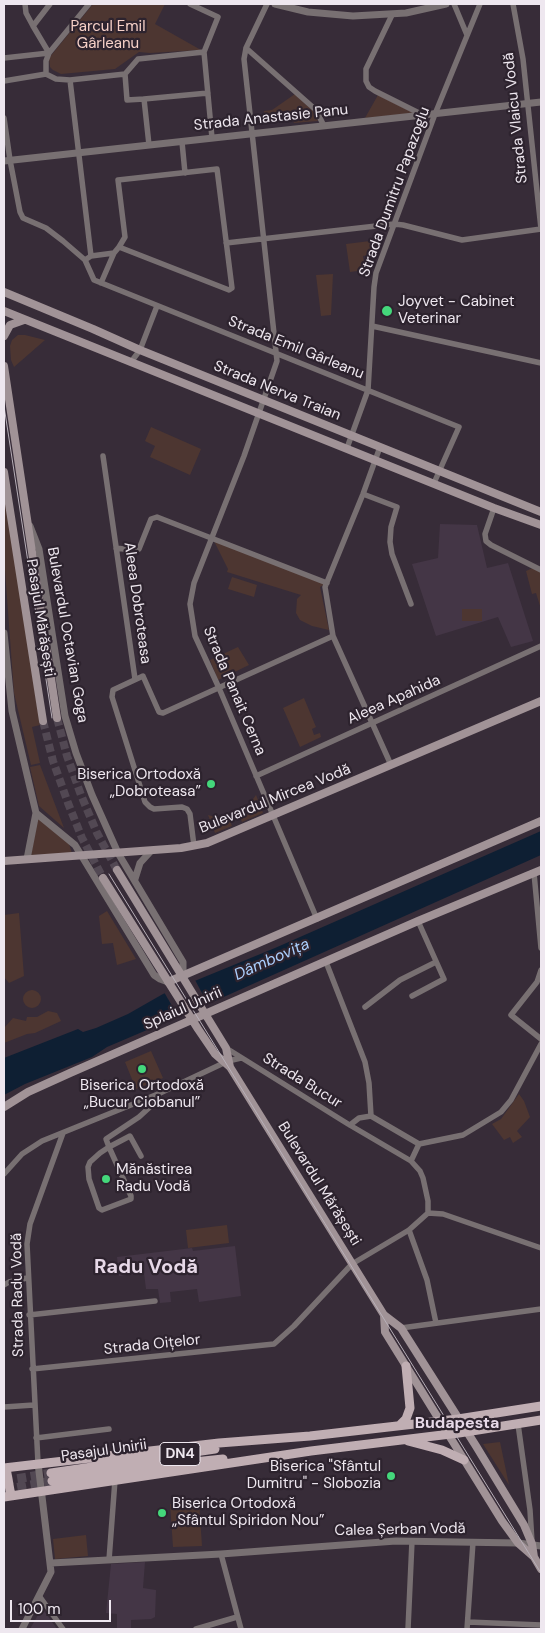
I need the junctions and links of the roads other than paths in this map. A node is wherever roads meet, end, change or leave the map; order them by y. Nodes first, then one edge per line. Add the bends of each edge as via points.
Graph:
1 (25, 4) edge
2 (50, 4) edge
3 (88, 4) edge
4 (190, 4) edge
5 (267, 4) edge
6 (275, 4) edge
7 (446, 4) edge
8 (454, 4) edge
9 (480, 4) edge
10 (512, 4) edge
11 (435, 5) edge
12 (392, 15) junction
13 (33, 26) junction
14 (467, 35) junction
15 (246, 48) junction
16 (50, 52) junction
17 (204, 52) junction
18 (4, 58) edge
19 (46, 74) junction
20 (125, 74) junction
21 (4, 80) edge
22 (70, 80) junction
23 (208, 93) junction
24 (144, 99) junction
25 (541, 102) edge
26 (527, 104) junction
27 (435, 114) junction
28 (423, 115) junction
29 (4, 118) edge
30 (324, 126) junction
31 (252, 134) junction
32 (212, 138) junction
33 (182, 142) junction
34 (149, 145) junction
35 (78, 153) junction
36 (7, 161) edge
37 (186, 173) junction
38 (394, 224) junction
39 (541, 229) edge
40 (264, 239) junction
41 (226, 243) junction
42 (118, 247) junction
43 (114, 253) junction
44 (92, 256) junction
45 (85, 260) junction
46 (101, 283) junction
47 (4, 292) edge
48 (158, 306) junction
49 (4, 311) edge
50 (24, 320) junction
51 (372, 326) junction
52 (4, 336) edge
53 (140, 350) junction
54 (278, 354) junction
55 (131, 362) junction
56 (541, 363) edge
57 (4, 366) edge
58 (368, 390) junction
59 (264, 400) junction
60 (260, 413) junction
61 (351, 435) junction
62 (380, 447) junction
63 (346, 448) junction
64 (103, 456) dead end
65 (376, 460) junction
66 (4, 472) edge
67 (440, 472) junction
68 (434, 483) junction
69 (363, 494) junction
70 (494, 508) junction
71 (541, 512) edge
72 (26, 516) junction
73 (541, 525) edge
74 (212, 537) junction
75 (116, 548) junction
76 (541, 570) edge
77 (327, 584) junction
78 (411, 604) dead end
79 (4, 633) edge
80 (333, 636) junction
81 (541, 646) edge
82 (135, 679) junction
83 (219, 688) junction
84 (541, 701) edge
85 (57, 718) tunnel mouth
86 (43, 721) tunnel mouth
87 (373, 723) junction
88 (391, 766) junction
89 (256, 776) junction
90 (36, 812) junction
91 (274, 816) junction
92 (541, 821) edge
93 (194, 846) junction
94 (151, 850) junction
95 (118, 853) junction
96 (81, 855) junction
97 (27, 859) junction
98 (4, 860) edge
99 (117, 870) tunnel mouth
100 (537, 872) edge
101 (103, 878) tunnel mouth
102 (135, 879) junction
103 (317, 919) junction
104 (418, 921) junction
105 (541, 948) edge
106 (183, 962) junction
107 (326, 962) junction
108 (436, 962) junction
109 (201, 968) junction
110 (541, 970) edge
111 (185, 979) junction
112 (170, 985) junction
113 (412, 996) dead end
114 (365, 1007) dead end
115 (204, 1011) junction
116 (191, 1017) junction
117 (541, 1039) edge
118 (541, 1044) edge
119 (226, 1048) junction
120 (241, 1058) junction
121 (228, 1063) junction
122 (158, 1094) junction
123 (4, 1107) edge
124 (372, 1116) junction
125 (350, 1125) junction
126 (63, 1133) junction
127 (419, 1144) junction
128 (109, 1147) junction
129 (141, 1156) dead end
130 (411, 1161) junction
131 (4, 1174) edge
132 (428, 1213) junction
133 (409, 1230) junction
134 (541, 1248) edge
135 (352, 1264) junction
136 (27, 1278) junction
137 (4, 1285) edge
138 (156, 1301) dead end
139 (541, 1309) edge
140 (29, 1315) junction
141 (384, 1316) junction
142 (436, 1323) junction
143 (400, 1328) junction
144 (406, 1366) junction
145 (32, 1369) junction
146 (34, 1405) junction
147 (541, 1406) edge
148 (4, 1407) edge
149 (458, 1418) junction
150 (541, 1420) edge
151 (440, 1421) junction
152 (518, 1424) junction
153 (400, 1426) junction
154 (109, 1429) dead end
155 (467, 1432) junction
156 (448, 1434) junction
157 (310, 1436) junction
158 (36, 1438) junction
159 (400, 1439) junction
160 (311, 1451) junction
161 (464, 1460) junction
162 (38, 1463) junction
163 (5, 1468) edge
164 (115, 1480) junction
165 (42, 1491) junction
166 (7, 1496) edge
167 (412, 1541) junction
168 (473, 1542) junction
169 (518, 1543) junction
170 (532, 1544) junction
171 (541, 1546) edge
172 (221, 1554) junction
173 (534, 1557) junction
174 (109, 1560) junction
175 (51, 1563) junction
176 (541, 1569) edge
177 (40, 1597) junction
178 (237, 1616) junction
179 (468, 1622) junction
180 (541, 1625) edge
181 (22, 1629) edge
182 (63, 1629) edge
183 (196, 1629) edge
184 (241, 1629) edge
185 (408, 1629) edge
186 (467, 1629) edge

1 - 13 street
2 - 13 street
3 - 16 street
4 - 17 street via 218,17
5 - 15 street
6 - 12 street via 325,14
7 - 11 street
8 - 14 street
9 - 14 street, Strada Dumitru Papazoglu
10 - 26 street, Strada Vlaicu Vodă via 520,37
11 - 12 street
12 - 28 street via 366,69 366,81 375,91
13 - 16 street
14 - 27 street, Strada Dumitru Papazoglu
15 - 30 street via 316,110
15 - 31 street, Strada Panait Cerna via 244,59
16 - 18 street
16 - 19 street
17 - 20 street via 138,59
17 - 23 street
19 - 21 street
19 - 22 street
20 - 22 street
20 - 24 street via 127,100
22 - 35 street
23 - 24 street
23 - 32 street
24 - 34 street
25 - 26 street, Strada Anastasie Panu
26 - 27 street, Strada Anastasie Panu
26 - 39 street, Strada Vlaicu Vodă
27 - 28 street, Strada Anastasie Panu
27 - 38 street, Strada Dumitru Papazoglu
28 - 30 street, Strada Anastasie Panu
29 - 36 street
30 - 31 street, Strada Anastasie Panu
31 - 32 street, Strada Anastasie Panu
31 - 40 street, Strada Panait Cerna
32 - 33 street, Strada Anastasie Panu
33 - 34 street, Strada Anastasie Panu
33 - 37 street
34 - 35 street, Strada Anastasie Panu
35 - 36 street, Strada Anastasie Panu
35 - 44 street
36 - 45 street via 23,218 53,233
37 - 41 street via 217,169
37 - 42 street via 118,180 125,237
38 - 39 street via 462,240
38 - 40 street
38 - 51 street, Strada Dumitru Papazoglu via 376,273
40 - 41 street
40 - 54 street, Strada Panait Cerna
41 - 42 street, Strada Emil Gârleanu via 230,290
42 - 43 street
43 - 44 street
43 - 46 street
44 - 45 street
45 - 46 street via 94,280
46 - 48 street, Strada Emil Gârleanu
47 - 53 main road, Strada Nerva Traian
48 - 53 street
48 - 54 street, Strada Emil Gârleanu
49 - 50 main road, Strada Nerva Traian
50 - 52 main road via 10,325
50 - 55 main road, Strada Nerva Traian
51 - 56 street
51 - 58 street, Strada Dumitru Papazoglu
53 - 55 street
53 - 59 main road, Strada Nerva Traian
54 - 58 street, Strada Emil Gârleanu
54 - 59 street, Strada Panait Cerna
55 - 60 main road, Strada Nerva Traian
57 - 72 main road, Bulevardul Octavian Goga
58 - 61 street, Strada Dumitru Papazoglu
58 - 67 street, Strada Emil Gârleanu via 459,427
59 - 60 street, Strada Panait Cerna
59 - 61 main road, Strada Nerva Traian
60 - 63 main road, Strada Nerva Traian
60 - 74 street, Strada Panait Cerna
61 - 62 main road, Strada Nerva Traian
61 - 63 street, Strada Dumitru Papazoglu
62 - 65 street
62 - 67 main road, Strada Nerva Traian
63 - 65 main road, Strada Nerva Traian
64 - 75 street, Aleea Dobroteasa
65 - 68 main road, Strada Nerva Traian
65 - 69 street
66 - 86 main road, Pasajul Mărășești
67 - 68 street, Strada Emil Gârleanu
67 - 71 main road, Strada Nerva Traian
68 - 70 main road, Strada Nerva Traian
69 - 77 street
69 - 78 street via 396,506 390,542
70 - 73 main road, Strada Nerva Traian
70 - 76 street via 485,534 488,543
72 - 85 main road, Pasajul Mărășești
72 - 95 street, Bulevardul Octavian Goga via 39,549 65,716 92,794
74 - 75 street via 155,517 151,519 139,549
74 - 77 street
74 - 83 street, Strada Panait Cerna via 194,583 190,604 195,636
75 - 82 street, Aleea Dobroteasa
77 - 80 street
79 - 90 street via 12,711
80 - 83 street
80 - 87 street
81 - 87 street, Aleea Apahida
82 - 83 street via 143,676 160,713
82 - 93 street, Aleea Dobroteasa via 114,690 112,697 145,802 154,809 186,808 190,814
83 - 89 street, Strada Panait Cerna
84 - 88 main road, Bulevardul Mircea Vodă
87 - 88 street
87 - 89 street, Aleea Apahida
88 - 91 main road, Bulevardul Mircea Vodă
89 - 91 street, Strada Panait Cerna
90 - 96 street via 75,845
90 - 97 street
91 - 93 main road, Bulevardul Mircea Vodă
91 - 103 street, Strada Panait Cerna
92 - 103 main road, Splaiul Unirii
93 - 94 main road, Bulevardul Mircea Vodă
94 - 95 main road, Bulevardul Mircea Vodă
94 - 102 street via 140,863
95 - 96 main road, Bulevardul Mircea Vodă
95 - 102 street, Bulevardul Octavian Goga
96 - 97 main road, Bulevardul Mircea Vodă
96 - 112 street via 154,975
97 - 98 main road, Bulevardul Mircea Vodă
99 - 111 main road
100 - 104 main road, Splaiul Unirii
100 - 105 street
101 - 112 main road
102 - 106 street, Bulevardul Octavian Goga
103 - 109 main road, Splaiul Unirii
104 - 107 main road, Splaiul Unirii
104 - 108 street
106 - 109 street via 190,967
106 - 111 street
107 - 115 main road, Splaiul Unirii
107 - 124 street via 365,1062
108 - 113 street via 444,979
108 - 114 street via 400,980
109 - 111 main road, Splaiul Unirii
110 - 117 street via 537,982 511,1015
111 - 112 main road, Splaiul Unirii
111 - 115 main road, Bulevardul Mărășești
112 - 116 main road, Bulevardul Mărășești
115 - 116 main road, Splaiul Unirii
115 - 119 main road, Bulevardul Mărășești
116 - 121 main road, Bulevardul Mărășești via 215,1054
116 - 123 main road, Splaiul Unirii via 37,1088
118 - 127 street via 511,1100 501,1112 467,1133
119 - 120 street, Strada Bucur
119 - 121 main road, Bulevardul Mărășești
120 - 121 street, Strada Bucur
120 - 125 street, Strada Bucur
121 - 122 street
121 - 135 main road, Bulevardul Mărășești
122 - 126 street
122 - 128 street via 139,1117 106,1139
124 - 125 street via 359,1118
124 - 127 street
125 - 130 street, Strada Bucur
126 - 131 street via 27,1150
126 - 136 street, Strada Radu Vodă via 28,1231
127 - 130 street
128 - 128 street via 92,1158 88,1167 89,1179 102,1210 131,1199
128 - 129 street via 130,1136
130 - 132 street via 423,1178
132 - 133 street
132 - 134 street via 443,1214
133 - 135 street
133 - 142 street via 428,1280
135 - 141 main road, Bulevardul Mărășești
135 - 145 street, Strada Oițelor via 274,1344
136 - 137 street
136 - 140 street, Strada Radu Vodă
138 - 140 street
139 - 142 street
140 - 145 street, Strada Radu Vodă
141 - 143 main road, Bulevardul Mărășești
141 - 144 main road, Bulevardul Mărășești via 386,1332
142 - 143 street
143 - 149 main road, Bulevardul Mărășești
144 - 151 main road, Bulevardul Mărășești
144 - 153 main road via 410,1408
145 - 146 street, Strada Radu Vodă
146 - 148 street
146 - 158 street, Strada Radu Vodă
147 - 149 main road, DN4
149 - 151 main road, DN4
149 - 155 main road, Bulevardul Mărășești
150 - 152 main road, DN4
151 - 153 main road, DN4
151 - 156 main road, Bulevardul Mărășești
152 - 155 main road, DN4
152 - 170 street
153 - 157 main road, DN4
154 - 158 street
155 - 156 main road, DN4
155 - 170 main road, Bulevardul Mărășești
156 - 159 main road, DN4
156 - 161 main road, Bulevardul Mărășești
157 - 160 main road, Pasajul Unirii / DN4 via 51,1477
157 - 162 main road
158 - 162 street, Strada Radu Vodă
159 - 160 main road, DN4
159 - 161 main road via 442,1450
160 - 164 main road
161 - 169 main road, Bulevardul Mărășești
162 - 163 main road
162 - 165 street
163 - 166 main road
164 - 165 main road
164 - 174 street
165 - 166 main road
165 - 175 street
167 - 168 street, Calea Șerban Vodă
167 - 172 street, Calea Șerban Vodă
167 - 185 street
168 - 169 street, Calea Șerban Vodă
168 - 179 street
169 - 170 street, Calea Șerban Vodă
169 - 173 main road, Bulevardul Mărășești
170 - 171 street, Calea Șerban Vodă
170 - 173 main road, Bulevardul Mărășești
172 - 174 street, Calea Șerban Vodă
172 - 178 street
173 - 176 main road, Bulevardul Mărășești
174 - 175 street, Calea Șerban Vodă
175 - 177 street via 51,1574
177 - 181 street
177 - 182 street
178 - 183 street
178 - 184 street
179 - 180 street
179 - 186 street

